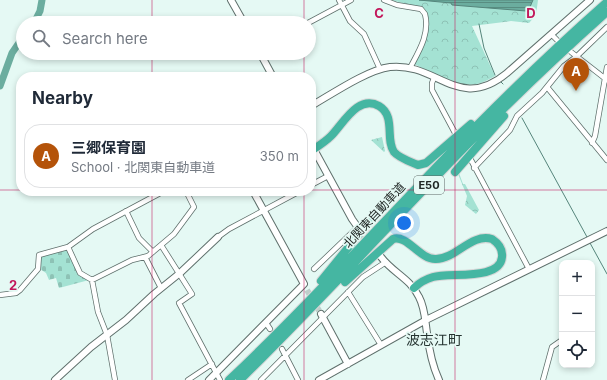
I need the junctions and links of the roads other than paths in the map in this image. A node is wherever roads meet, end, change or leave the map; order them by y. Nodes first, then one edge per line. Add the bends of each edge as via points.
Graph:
1 (231, 0) edge
2 (351, 0) edge
3 (384, 0) edge
4 (590, 0) edge
5 (340, 2) edge
6 (607, 2) edge
7 (607, 12) edge
8 (240, 16) edge
9 (316, 18) edge
10 (607, 27) edge
11 (551, 34) junction
12 (557, 40) dead end
13 (571, 52) dead end
14 (561, 54) junction
15 (576, 57) junction
16 (264, 60) edge
17 (607, 67) edge
18 (410, 68) junction
19 (380, 69) junction
20 (270, 72) edge
21 (434, 78) junction
22 (606, 80) edge
23 (522, 81) junction
24 (547, 87) junction
25 (316, 103) edge
26 (455, 133) dead end
27 (592, 143) junction
28 (316, 144) edge
29 (316, 145) edge
30 (390, 151) dead end
31 (316, 154) edge
32 (471, 160) dead end
33 (607, 160) edge
34 (474, 168) junction
35 (455, 172) dead end
36 (328, 176) junction
37 (316, 182) edge
38 (154, 196) edge
39 (188, 196) edge
40 (256, 196) edge
41 (291, 196) edge
42 (264, 210) junction
43 (126, 211) junction
44 (369, 222) dead end
45 (359, 228) joint
46 (607, 231) edge
47 (218, 237) joint
48 (161, 245) junction
49 (68, 247) junction
50 (420, 247) dead end
51 (153, 252) junction
52 (145, 257) junction
53 (384, 260) joint
54 (530, 268) junction
55 (314, 269) dead end
56 (180, 273) junction
57 (92, 280) junction
58 (304, 284) junction
59 (161, 288) junction
60 (414, 288) junction
61 (307, 290) tunnel mouth
62 (348, 292) junction
63 (0, 295) edge
64 (322, 316) junction
65 (300, 320) junction
66 (426, 320) junction
67 (266, 323) junction
68 (270, 329) dead end
69 (107, 335) junction
70 (559, 342) edge
71 (381, 345) junction
72 (263, 348) junction
73 (282, 349) dead end
74 (285, 356) junction
75 (212, 364) junction
76 (348, 364) junction
77 (216, 373) junction
78 (55, 380) edge
79 (115, 380) edge
80 (188, 380) edge
81 (209, 380) edge
82 (220, 380) edge
83 (229, 380) edge
84 (240, 380) edge
85 (261, 380) edge
86 (298, 380) edge
87 (319, 380) edge
88 (439, 380) edge
89 (543, 380) edge

1 - 8 street
2 - 5 street
3 - 18 street via 421,10 425,14 426,25 422,46
4 - 11 street
5 - 9 street
5 - 19 street via 350,21 364,34
6 - 23 highway, 北関東自動車道 / E50
7 - 14 highway, 北関東自動車道 / E50
10 - 15 street
11 - 12 street
11 - 21 street via 501,78 488,86 475,89 461,88
13 - 15 street
14 - 35 highway
14 - 65 highway, 北関東自動車道 / E50 via 475,137
15 - 22 street
15 - 24 street via 562,68
16 - 20 street
17 - 22 street
18 - 19 street
18 - 21 street
19 - 25 street
21 - 26 street via 432,90
22 - 27 street
23 - 28 highway via 421,166 395,152 386,114 379,106 372,104 356,108 330,137
23 - 72 highway, 北関東自動車道 / E50
24 - 27 street
24 - 34 street via 518,116 510,130
27 - 33 street
29 - 30 highway via 331,140 357,112 368,106 377,108 384,115
31 - 36 street
32 - 34 street
34 - 54 street
36 - 37 street
36 - 45 street
38 - 43 street
39 - 48 street via 194,207 174,234
40 - 42 street
41 - 42 street
42 - 47 street
42 - 58 street
43 - 49 street via 93,229
43 - 51 street via 139,238
44 - 72 highway via 341,259
45 - 55 street
46 - 54 street
47 - 56 street
48 - 51 street
48 - 56 street
49 - 57 street via 80,273
49 - 63 street via 39,255 38,269 20,290
50 - 60 highway via 429,255 439,256 476,237 488,235 501,242 505,258 500,269 490,274 436,279
51 - 52 street
52 - 57 street via 132,260
52 - 59 street
53 - 60 street
53 - 62 street
54 - 66 street
56 - 59 street
56 - 75 street via 192,294 179,303
57 - 69 street via 98,312
58 - 61 street
58 - 67 street
59 - 69 street
60 - 65 highway via 435,277 493,270 501,262 503,255 500,247 492,239 481,238 444,257 433,259 424,256 401,239 393,239
60 - 66 street via 422,303
62 - 64 street
62 - 71 street
64 - 74 street
64 - 76 street
65 - 84 highway, 北関東自動車道 / E50
66 - 71 street
66 - 88 street via 430,353
67 - 68 street
67 - 77 street
69 - 78 street
69 - 79 street
70 - 89 street via 552,347
71 - 76 street
72 - 83 highway, 北関東自動車道 / E50
73 - 74 street
74 - 85 street
74 - 86 street
75 - 77 street
75 - 80 street
76 - 87 street
77 - 81 street
77 - 82 street

